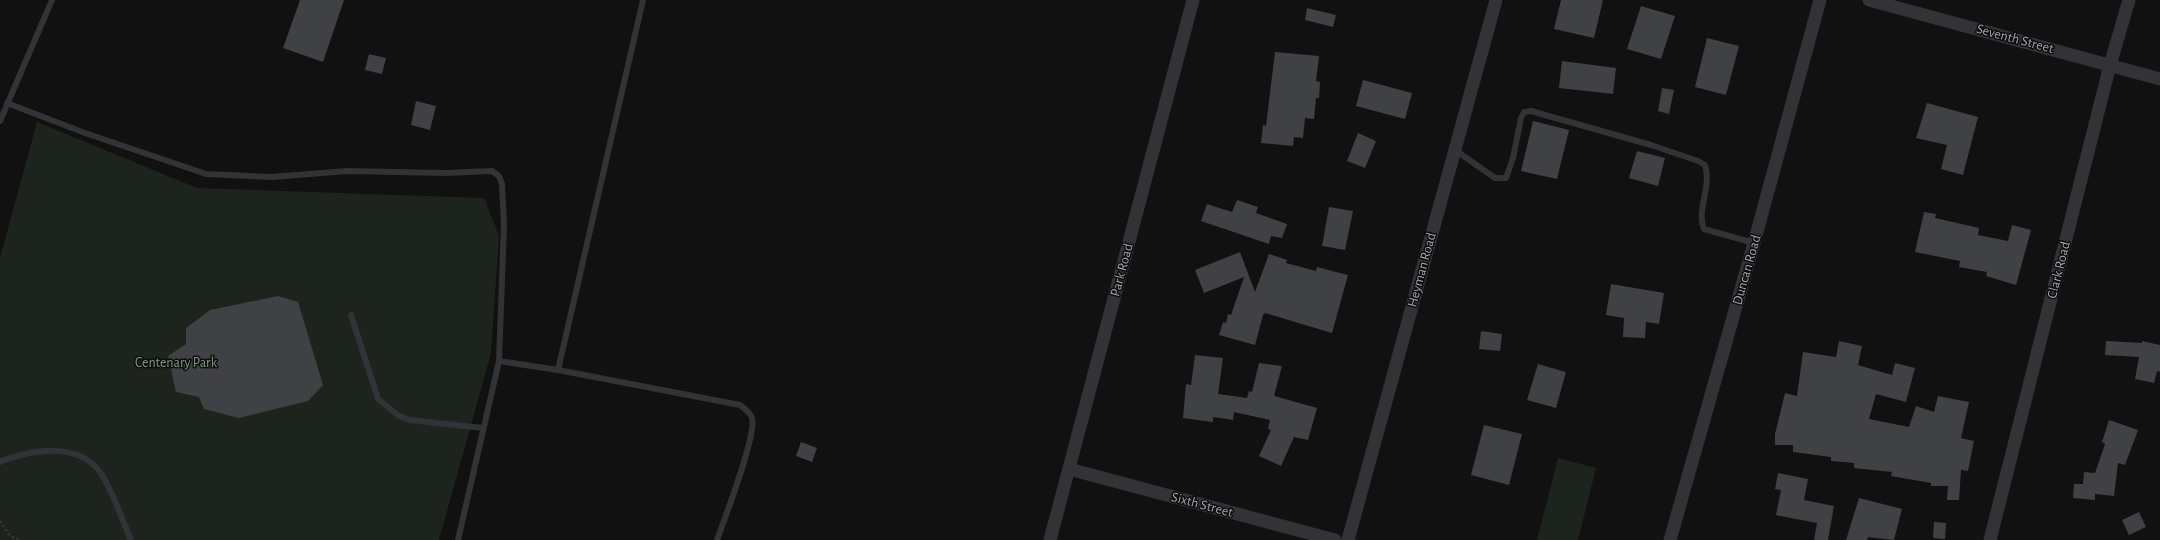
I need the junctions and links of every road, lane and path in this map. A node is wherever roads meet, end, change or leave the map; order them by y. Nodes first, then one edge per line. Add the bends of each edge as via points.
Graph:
1 (52, 0) edge
2 (644, 0) edge
3 (1193, 0) edge
4 (1496, 0) edge
5 (1820, 0) edge
6 (1869, 0) edge
7 (2128, 0) edge
8 (2110, 65) junction
9 (2160, 79) edge
10 (7, 103) junction
11 (0, 121) edge
12 (1455, 150) junction
13 (1754, 243) junction
14 (351, 315) dead end
15 (499, 362) junction
16 (558, 370) junction
17 (483, 428) junction
18 (0, 462) edge
19 (1069, 469) junction
20 (0, 521) edge
21 (20, 540) edge
22 (131, 540) edge
23 (458, 540) edge
24 (717, 540) edge
25 (1050, 540) edge
26 (1335, 540) edge
27 (1348, 540) edge
28 (1670, 540) edge
29 (1990, 540) edge

1 - 10 lane
2 - 16 lane
3 - 19 street, Park Road
4 - 12 street, Heyman Road
5 - 13 street, Duncan Road
6 - 8 street, Seventh Street
7 - 8 street, Clark Road
8 - 9 street, Seventh Street
8 - 29 street, Clark Road
10 - 11 lane
10 - 15 lane via 85,133 206,174 272,177 347,171 492,171 499,176 502,184 504,225
12 - 13 lane via 1495,178 1506,178 1521,118 1524,112 1531,111 1651,145 1705,165 1708,172 1701,223 1704,229
12 - 27 street, Heyman Road
13 - 28 street, Duncan Road
14 - 17 lane via 378,399 389,409 410,420
15 - 16 lane
15 - 17 lane
16 - 24 lane via 740,405 747,410 752,418 753,428
17 - 23 lane
18 - 22 lane via 17,455 49,451 81,456 101,474
19 - 25 street, Park Road
19 - 26 street, Sixth Street
20 - 21 path via 10,536

